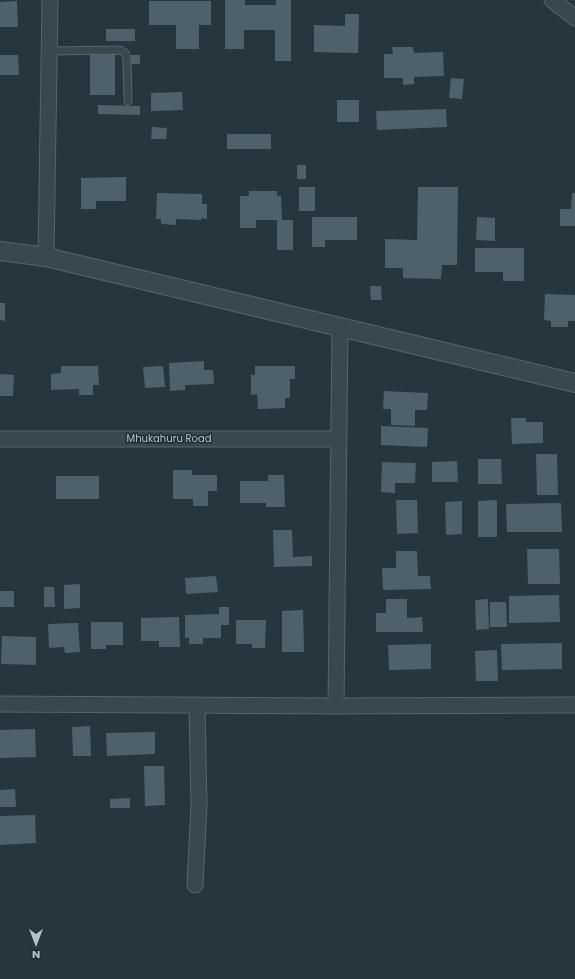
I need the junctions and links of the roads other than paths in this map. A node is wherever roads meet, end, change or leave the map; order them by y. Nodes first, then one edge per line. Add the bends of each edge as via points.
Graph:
1 (50, 0) edge
2 (552, 0) edge
3 (575, 18) edge
4 (49, 51) junction
5 (128, 101) dead end
6 (0, 251) edge
7 (46, 257) junction
8 (340, 327) junction
9 (575, 383) edge
10 (0, 439) edge
11 (338, 439) junction
12 (0, 704) edge
13 (197, 706) junction
14 (336, 706) junction
15 (575, 706) edge
16 (195, 885) dead end

1 - 4 street
2 - 3 street
4 - 5 lane via 120,50 125,53
4 - 7 street
6 - 7 street
7 - 8 street
8 - 9 street
8 - 11 street
10 - 11 street, Mhukahuru Road
11 - 14 street
12 - 13 street
13 - 14 street
13 - 16 street via 199,805
14 - 15 street

